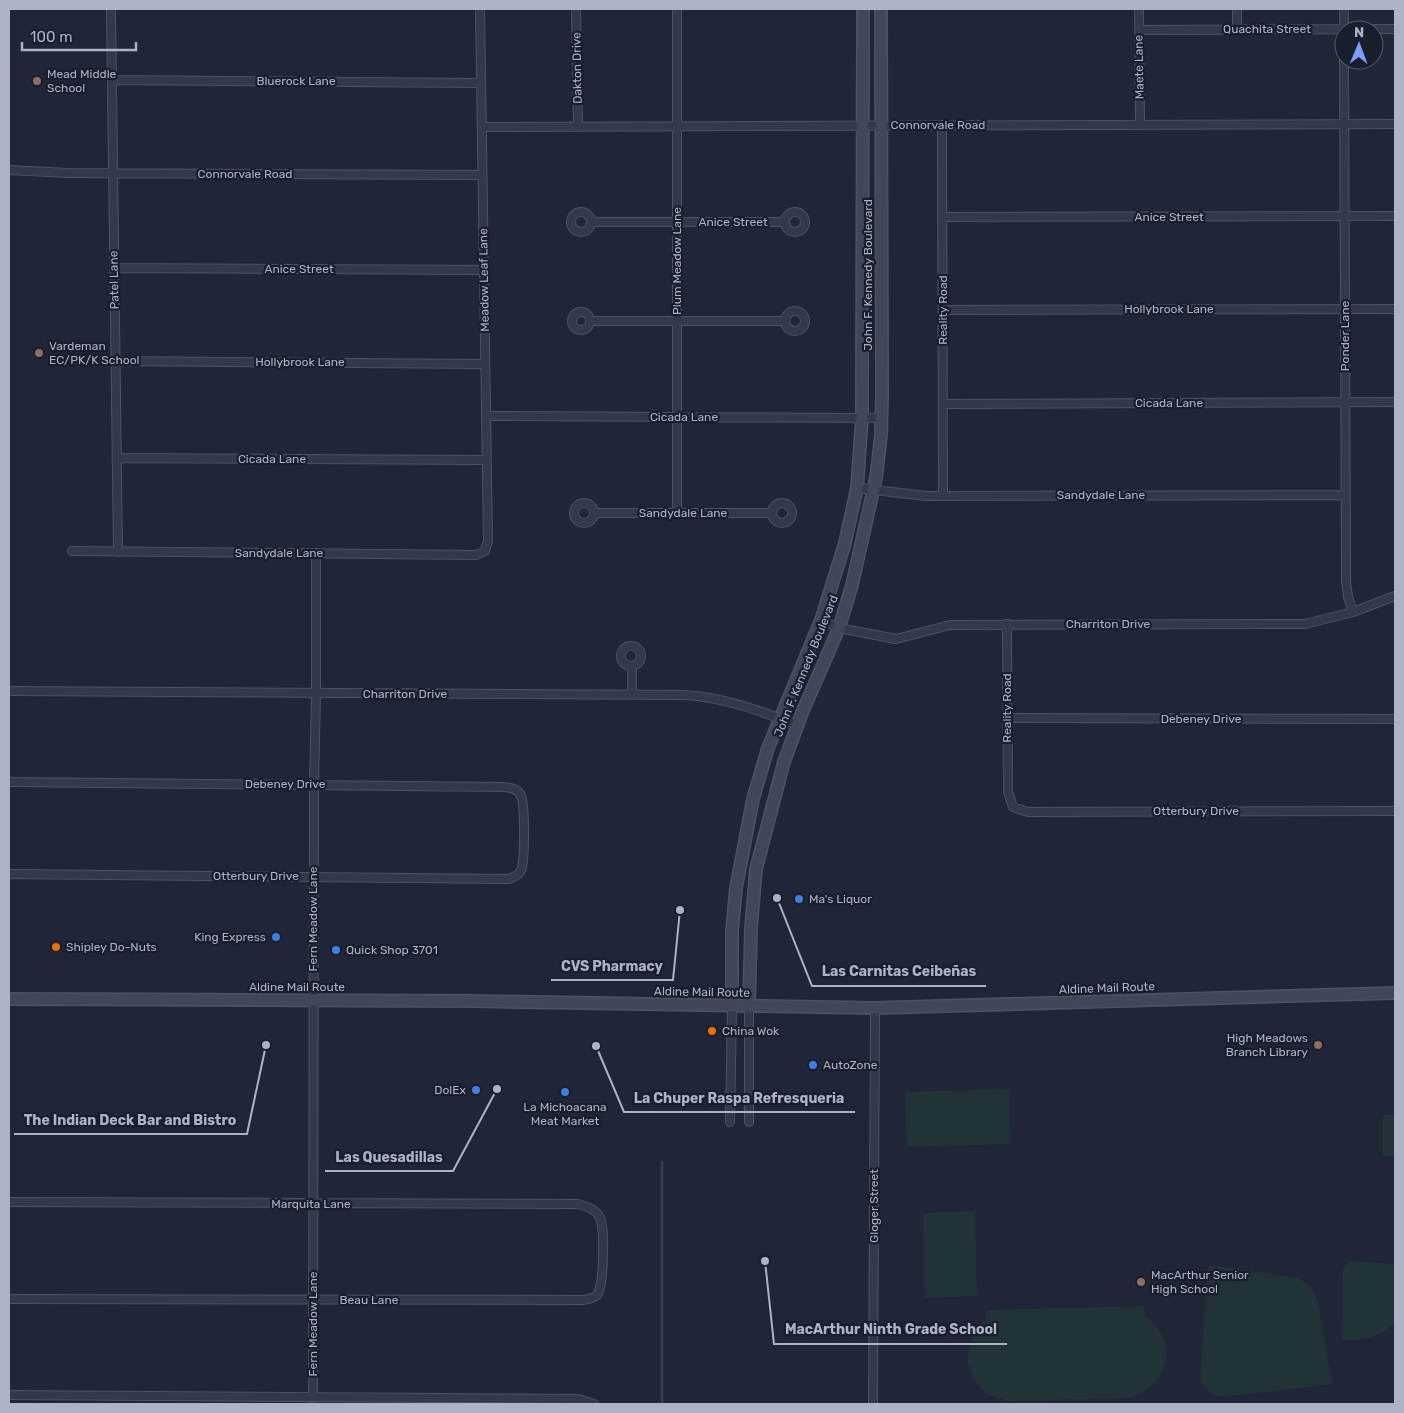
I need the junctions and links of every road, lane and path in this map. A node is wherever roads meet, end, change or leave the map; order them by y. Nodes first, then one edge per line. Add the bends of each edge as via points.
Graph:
1 (111, 9) edge
2 (480, 9) edge
3 (576, 9) edge
4 (677, 9) edge
5 (863, 9) edge
6 (881, 9) edge
7 (1139, 9) edge
8 (1237, 9) edge
9 (1237, 29) junction
10 (1334, 29) edge
11 (1139, 30) junction
12 (1344, 70) edge
13 (112, 80) junction
14 (481, 83) junction
15 (1344, 123) junction
16 (1140, 124) junction
17 (1395, 124) edge
18 (882, 125) junction
19 (942, 125) junction
20 (676, 126) junction
21 (863, 126) junction
22 (482, 127) junction
23 (578, 127) junction
24 (9, 170) edge
25 (113, 174) junction
26 (482, 175) junction
27 (1345, 216) junction
28 (1395, 216) edge
29 (942, 217) junction
30 (591, 222) dead end
31 (677, 222) junction
32 (785, 222) dead end
33 (114, 268) junction
34 (484, 270) junction
35 (1345, 309) junction
36 (1395, 309) edge
37 (943, 310) junction
38 (590, 321) dead end
39 (677, 321) junction
40 (784, 321) dead end
41 (115, 361) junction
42 (485, 364) junction
43 (1345, 402) junction
44 (1395, 402) edge
45 (943, 404) junction
46 (486, 416) junction
47 (677, 417) junction
48 (862, 418) junction
49 (881, 418) junction
50 (117, 458) junction
51 (486, 460) junction
52 (857, 488) junction
53 (874, 491) junction
54 (943, 495) junction
55 (1345, 495) junction
56 (594, 513) dead end
57 (677, 513) junction
58 (772, 513) dead end
59 (72, 551) dead end
60 (485, 551) joint
61 (118, 552) junction
62 (316, 553) junction
63 (1395, 596) edge
64 (1354, 612) junction
65 (821, 620) junction
66 (1007, 624) junction
67 (839, 628) junction
68 (632, 666) dead end
69 (9, 690) edge
70 (316, 693) junction
71 (632, 695) junction
72 (780, 718) junction
73 (1008, 718) junction
74 (1395, 719) edge
75 (798, 725) junction
76 (9, 782) edge
77 (314, 784) junction
78 (1008, 792) joint
79 (1395, 811) edge
80 (524, 833) joint
81 (740, 862) junction
82 (757, 866) junction
83 (9, 874) edge
84 (313, 876) junction
85 (1395, 993) edge
86 (9, 999) edge
87 (313, 1001) junction
88 (732, 1006) junction
89 (749, 1007) junction
90 (875, 1008) junction
91 (730, 1122) dead end
92 (749, 1122) dead end
93 (9, 1202) edge
94 (313, 1204) junction
95 (602, 1225) joint
96 (9, 1299) edge
97 (313, 1300) junction
98 (9, 1395) edge
99 (313, 1401) edge
100 (594, 1404) edge
101 (873, 1404) edge

1 - 13 street, Patel Lane
2 - 14 street, Meadow Leaf Lane
3 - 23 street, Dakton Drive
4 - 20 street, Plum Meadow Lane
5 - 21 main road, John F. Kennedy Boulevard
6 - 18 main road, John F. Kennedy Boulevard
7 - 11 street, Maete Lane
8 - 9 street
9 - 10 street, Quachita Street
9 - 11 street, Quachita Street
11 - 16 street, Maete Lane
12 - 15 street, Ponder Lane
13 - 14 street, Bluerock Lane
13 - 25 street, Patel Lane
14 - 22 street, Meadow Leaf Lane
15 - 16 street, Connorvale Road
15 - 17 street, Connorvale Road
15 - 27 street, Ponder Lane
16 - 19 street, Connorvale Road
18 - 19 street, Connorvale Road
18 - 21 street, Connorvale Road
18 - 49 main road, John F. Kennedy Boulevard
19 - 29 street, Reality Road
20 - 21 street, Connorvale Road
20 - 23 street, Connorvale Road
20 - 31 street, Plum Meadow Lane
21 - 48 main road, John F. Kennedy Boulevard
22 - 23 street, Connorvale Road
22 - 26 street, Meadow Leaf Lane
24 - 25 street, Connorvale Road
25 - 26 street, Connorvale Road
25 - 33 street, Patel Lane
26 - 34 street, Meadow Leaf Lane
27 - 28 street, Anice Street
27 - 29 street, Anice Street
27 - 35 street, Ponder Lane
29 - 37 street, Reality Road
30 - 31 street, Anice Street
31 - 32 street, Anice Street
31 - 39 street, Plum Meadow Lane
33 - 34 street, Anice Street
33 - 41 street, Patel Lane
34 - 42 street, Meadow Leaf Lane
35 - 36 street, Hollybrook Lane
35 - 37 street, Hollybrook Lane
35 - 43 street, Ponder Lane
37 - 45 street, Reality Road
38 - 39 street
39 - 40 street
39 - 47 street, Plum Meadow Lane
41 - 42 street, Hollybrook Lane
41 - 50 street, Patel Lane
42 - 46 street, Meadow Leaf Lane
43 - 44 street, Cicada Lane
43 - 45 street, Cicada Lane
43 - 55 street, Ponder Lane
45 - 54 street, Reality Road
46 - 47 street, Cicada Lane
46 - 51 street, Meadow Leaf Lane
47 - 48 street, Cicada Lane
47 - 57 street, Plum Meadow Lane
48 - 49 street, Cicada Lane
48 - 52 main road, John F. Kennedy Boulevard
49 - 53 main road, John F. Kennedy Boulevard
50 - 51 street, Cicada Lane
50 - 61 street, Patel Lane
51 - 60 street, Meadow Leaf Lane via 488,541
52 - 53 street, Sandydale Lane
52 - 65 main road, John F. Kennedy Boulevard via 845,544
53 - 54 street, Sandydale Lane
53 - 67 main road, John F. Kennedy Boulevard
54 - 55 street, Sandydale Lane
55 - 64 street, Ponder Lane via 1346,580
56 - 57 street, Sandydale Lane
57 - 58 street, Sandydale Lane
59 - 61 street, Sandydale Lane
60 - 62 street, Sandydale Lane via 476,555
61 - 62 street, Sandydale Lane
62 - 70 street, Fern Meadow Lane
63 - 64 street, Charriton Drive
64 - 66 street, Charriton Drive via 1305,624
65 - 67 street, Charriton Drive
65 - 72 main road, John F. Kennedy Boulevard
66 - 67 street, Charriton Drive via 950,625 896,639
66 - 73 street, Reality Road
67 - 75 main road, John F. Kennedy Boulevard
68 - 71 street
69 - 70 street, Charriton Drive
70 - 71 street, Charriton Drive
70 - 77 street, Fern Meadow Lane
71 - 72 street, Charriton Drive via 706,696
72 - 75 street, Charriton Drive
72 - 81 main road, John F. Kennedy Boulevard via 753,799
73 - 74 street, Debeney Drive
73 - 78 street, Reality Road
75 - 82 main road, John F. Kennedy Boulevard via 784,762
76 - 77 street, Debeney Drive
77 - 80 street, Debeney Drive via 512,788 523,801
77 - 84 street, Fern Meadow Lane
78 - 79 street, Otterbury Drive via 1013,807 1028,812
80 - 84 street, Otterbury Drive via 523,868 520,874 509,879
81 - 82 main road
81 - 88 main road, John F. Kennedy Boulevard via 732,931
82 - 89 main road, John F. Kennedy Boulevard
83 - 84 street, Otterbury Drive
84 - 87 street, Fern Meadow Lane
85 - 90 main road, Aldine Mail Route
86 - 87 main road, Aldine Mail Route
87 - 88 main road, Aldine Mail Route
87 - 94 street, Fern Meadow Lane
88 - 89 main road, Aldine Mail Route
88 - 91 street, John F. Kennedy Boulevard
89 - 90 main road, Aldine Mail Route
89 - 92 street, John F. Kennedy Boulevard
90 - 101 street, Gloger Street
93 - 94 street, Marquita Lane
94 - 95 street, Marquita Lane via 578,1204 598,1213
94 - 97 street, Fern Meadow Lane
95 - 97 street, Beau Lane via 601,1287 592,1299
96 - 97 street, Beau Lane
97 - 99 street, Fern Meadow Lane
98 - 99 street
99 - 100 street via 578,1399

